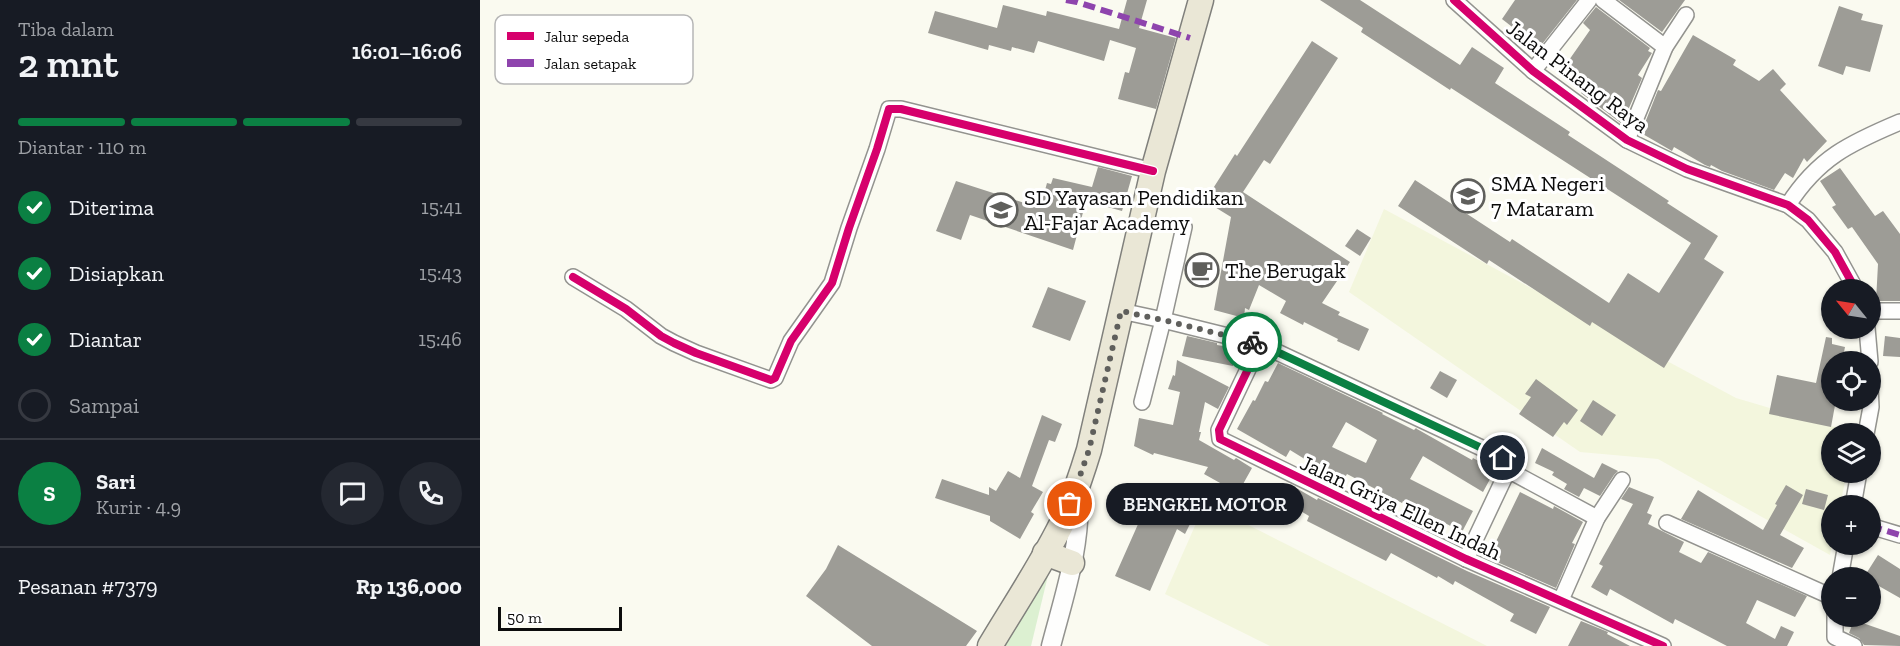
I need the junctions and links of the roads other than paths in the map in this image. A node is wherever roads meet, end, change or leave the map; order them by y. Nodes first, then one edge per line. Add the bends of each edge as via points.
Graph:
1 (1201, 0) edge
2 (1454, 0) edge
3 (1589, 0) edge
4 (1603, 0) edge
5 (1686, 15) dead end
6 (1665, 47) junction
7 (1533, 70) junction
8 (1900, 122) edge
9 (1627, 140) junction
10 (1153, 171) junction
11 (1788, 205) junction
12 (1184, 227) dead end
13 (573, 277) dead end
14 (1850, 279) edge
15 (1881, 311) edge
16 (1900, 311) edge
17 (1144, 316) junction
18 (1260, 344) junction
19 (1142, 402) dead end
20 (1508, 470) junction
21 (1622, 480) dead end
22 (1077, 487) junction
23 (1597, 518) junction
24 (1666, 523) dead end
25 (1881, 529) edge
26 (1900, 535) edge
27 (1046, 553) junction
28 (1466, 559) junction
29 (1072, 563) junction
30 (1821, 592) edge
31 (1561, 600) junction
32 (1834, 641) edge
33 (990, 646) edge
34 (1051, 646) edge
35 (1663, 646) edge
36 (1854, 646) edge

1 - 10 highway
2 - 7 street, Jalan Pinang Raya
3 - 7 street
4 - 6 street
5 - 6 street
6 - 9 street
7 - 9 street, Jalan Pinang Raya
8 - 11 street via 1857,140 1823,163
9 - 11 street, Jalan Pinang Raya via 1687,169
10 - 13 street via 889,109 832,283 790,341 771,380 674,343
10 - 17 highway
11 - 14 street, Jalan Pinang Raya via 1808,220 1835,252
12 - 17 street
15 - 16 street
17 - 18 street
17 - 19 street
17 - 22 highway
18 - 20 street via 1503,458
18 - 28 street, Jalan Griya Ellen Indah via 1219,430 1220,439
20 - 23 street
20 - 28 street
21 - 23 street
22 - 27 highway
22 - 29 street via 1078,523
23 - 31 street
24 - 30 street
25 - 26 street
27 - 29 highway
27 - 33 highway
28 - 31 street, Jalan Griya Ellen Indah
29 - 34 street
31 - 35 street, Jalan Griya Ellen Indah
32 - 36 street

